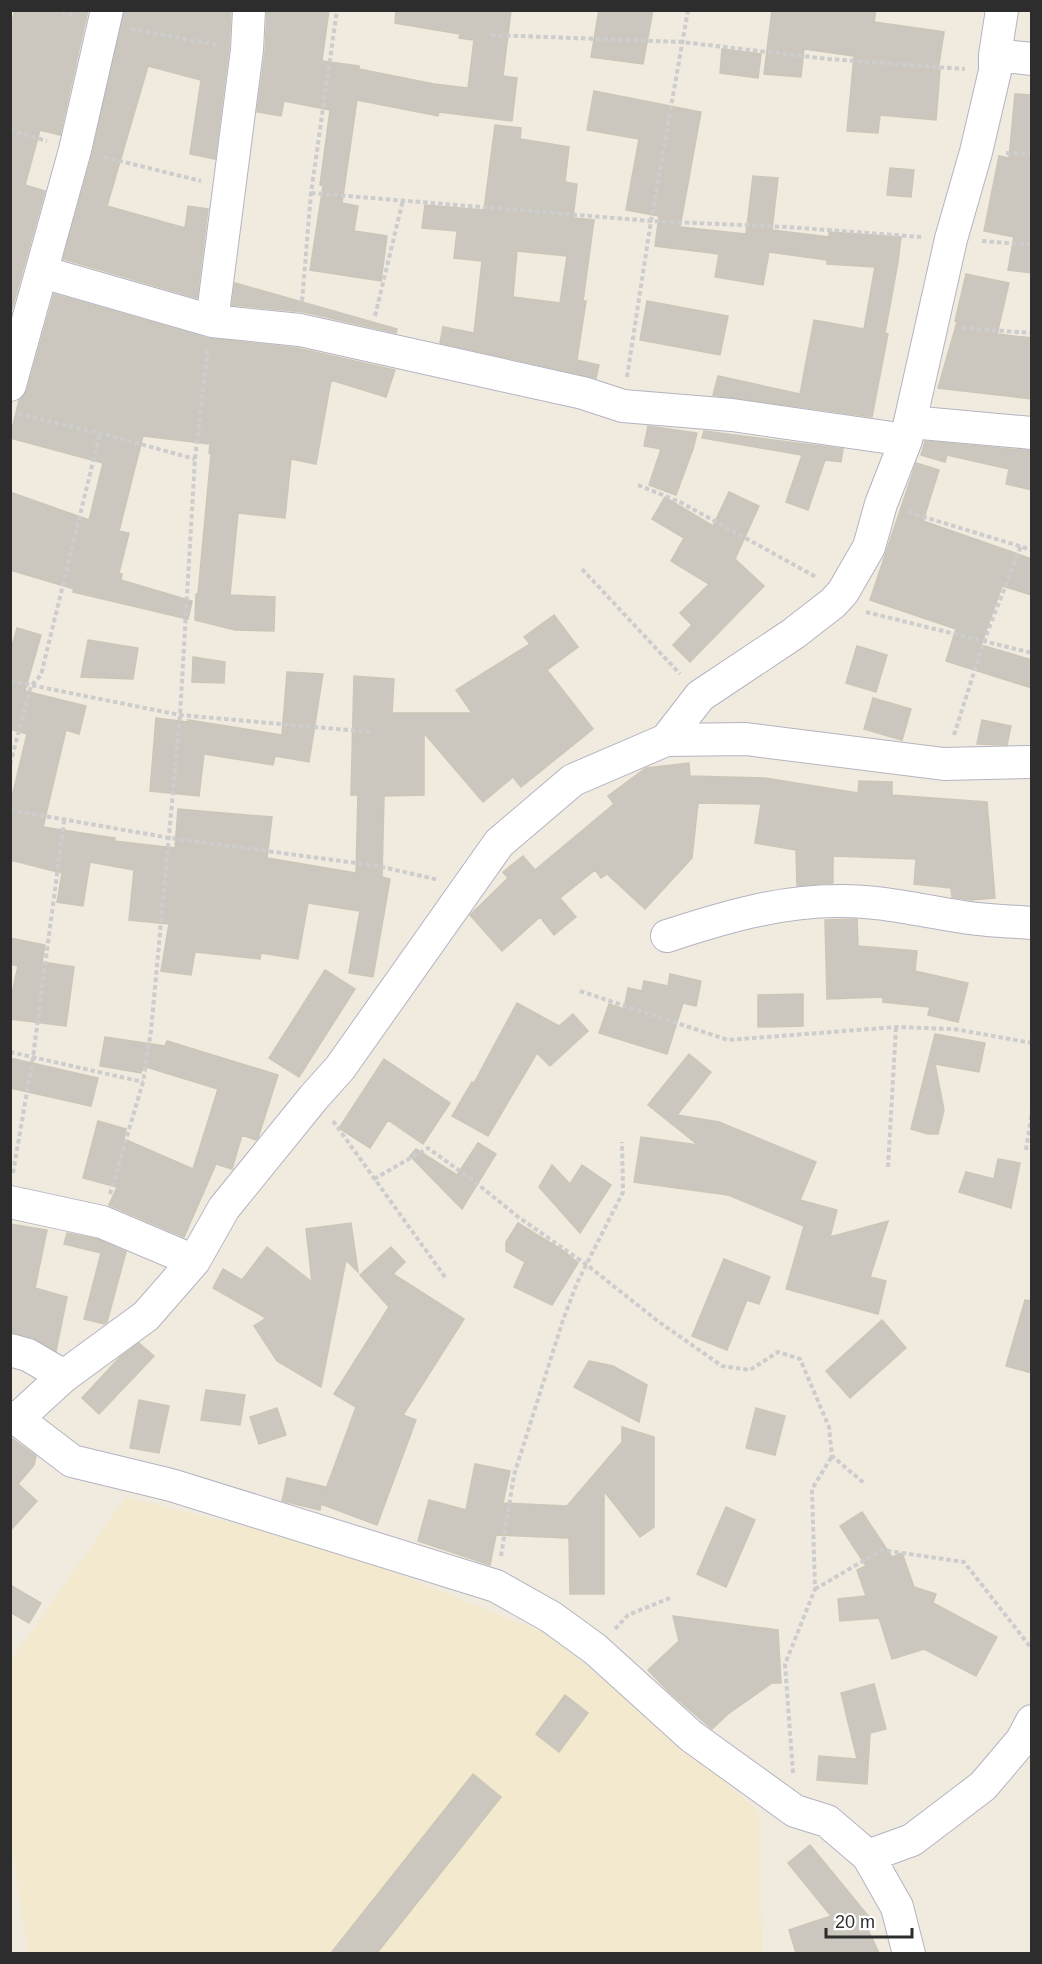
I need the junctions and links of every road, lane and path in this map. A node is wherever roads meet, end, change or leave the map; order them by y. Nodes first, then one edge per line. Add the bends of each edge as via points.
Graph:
1 (54, 10) edge
2 (249, 10) edge
3 (337, 10) edge
4 (688, 10) edge
5 (1002, 10) edge
6 (105, 17) edge
7 (491, 35) dead end
8 (682, 42) junction
9 (247, 50) junction
10 (1032, 59) edge
11 (995, 63) junction
12 (10, 130) edge
13 (75, 150) junction
14 (228, 188) junction
15 (311, 193) junction
16 (403, 200) junction
17 (651, 221) junction
18 (951, 239) junction
19 (1032, 245) edge
20 (42, 272) junction
21 (212, 321) junction
22 (931, 326) junction
23 (300, 330) junction
24 (1032, 333) edge
25 (368, 345) junction
26 (10, 386) edge
27 (623, 406) junction
28 (10, 412) edge
29 (908, 431) junction
30 (100, 433) junction
31 (1032, 433) edge
32 (195, 459) junction
33 (638, 485) dead end
34 (881, 504) junction
35 (1021, 546) junction
36 (1032, 550) edge
37 (582, 569) dead end
38 (838, 598) junction
39 (984, 641) junction
40 (1032, 653) edge
41 (10, 681) edge
42 (31, 686) junction
43 (700, 696) junction
44 (180, 715) junction
45 (371, 732) dead end
46 (666, 740) junction
47 (1032, 762) edge
48 (10, 764) edge
49 (944, 764) junction
50 (10, 810) edge
51 (64, 821) junction
52 (170, 838) junction
53 (469, 886) junction
54 (1032, 923) edge
55 (667, 936) dead end
56 (580, 991) dead end
57 (896, 1027) junction
58 (1032, 1043) edge
59 (10, 1052) edge
60 (33, 1057) junction
61 (143, 1082) junction
62 (314, 1096) junction
63 (1032, 1111) edge
64 (1030, 1131) edge
65 (622, 1142) dead end
66 (1026, 1150) dead end
67 (888, 1167) dead end
68 (374, 1179) junction
69 (12, 1188) edge
70 (102, 1222) junction
71 (194, 1261) junction
72 (587, 1264) junction
73 (446, 1277) dead end
74 (10, 1350) edge
75 (64, 1376) junction
76 (14, 1418) edge
77 (832, 1456) junction
78 (864, 1483) dead end
79 (496, 1586) junction
80 (815, 1589) junction
81 (670, 1598) dead end
82 (595, 1649) junction
83 (1032, 1649) edge
84 (1032, 1721) edge
85 (795, 1811) junction
86 (868, 1856) junction
87 (909, 1953) edge

1 - 6 path
2 - 9 street
3 - 15 path
4 - 8 path
5 - 11 street
6 - 9 path
6 - 13 street
7 - 8 path
8 - 11 path via 828,59
8 - 17 path
9 - 14 street
10 - 11 street
11 - 18 street via 976,152
12 - 13 path
13 - 14 path
13 - 20 street
14 - 21 street
15 - 16 path
15 - 23 path
16 - 17 path
16 - 25 path
17 - 18 path
17 - 27 path
18 - 19 path
18 - 22 street
20 - 21 street
20 - 26 street
21 - 23 street
21 - 32 path
22 - 24 path
22 - 29 street
23 - 25 street
25 - 27 street via 583,393
27 - 29 street
28 - 30 path
29 - 31 street
29 - 34 street
30 - 32 path
30 - 42 path via 41,675
32 - 44 path
33 - 38 path via 680,502
34 - 35 path
34 - 38 street via 869,547
35 - 36 path
35 - 39 path
37 - 43 path
38 - 39 path
38 - 43 street via 793,634
39 - 40 path
39 - 49 path
41 - 42 path
42 - 44 path
42 - 48 path
43 - 46 street
44 - 45 path
44 - 52 path
46 - 49 street via 746,740
46 - 53 street via 573,780 500,843
47 - 49 street
50 - 51 path
51 - 52 path
51 - 60 path
52 - 53 path via 378,866
52 - 61 path
53 - 62 street via 340,1068
54 - 55 street via 836,900 747,913
56 - 57 path via 728,1040
57 - 58 path via 954,1029
57 - 67 path
59 - 60 path
60 - 61 path
60 - 69 path
61 - 70 path
62 - 68 path
62 - 71 street via 224,1208
63 - 64 path
64 - 66 path
65 - 72 path via 622,1192
68 - 72 path via 428,1148
68 - 73 path
69 - 70 street
70 - 71 street
71 - 75 street via 146,1317
72 - 77 path via 722,1366 750,1370 778,1352 800,1359 829,1426
72 - 79 path via 563,1320 514,1475
74 - 75 street via 28,1355
75 - 76 street
76 - 79 street via 72,1461 171,1485
77 - 78 path
77 - 80 path via 812,1489
79 - 82 street via 551,1617
80 - 83 path via 882,1550 964,1562
80 - 85 path via 784,1664
81 - 82 path via 628,1615
82 - 85 street via 691,1736
84 - 86 street via 1022,1740 983,1786 912,1840
85 - 86 street via 826,1821
86 - 87 street via 897,1907

